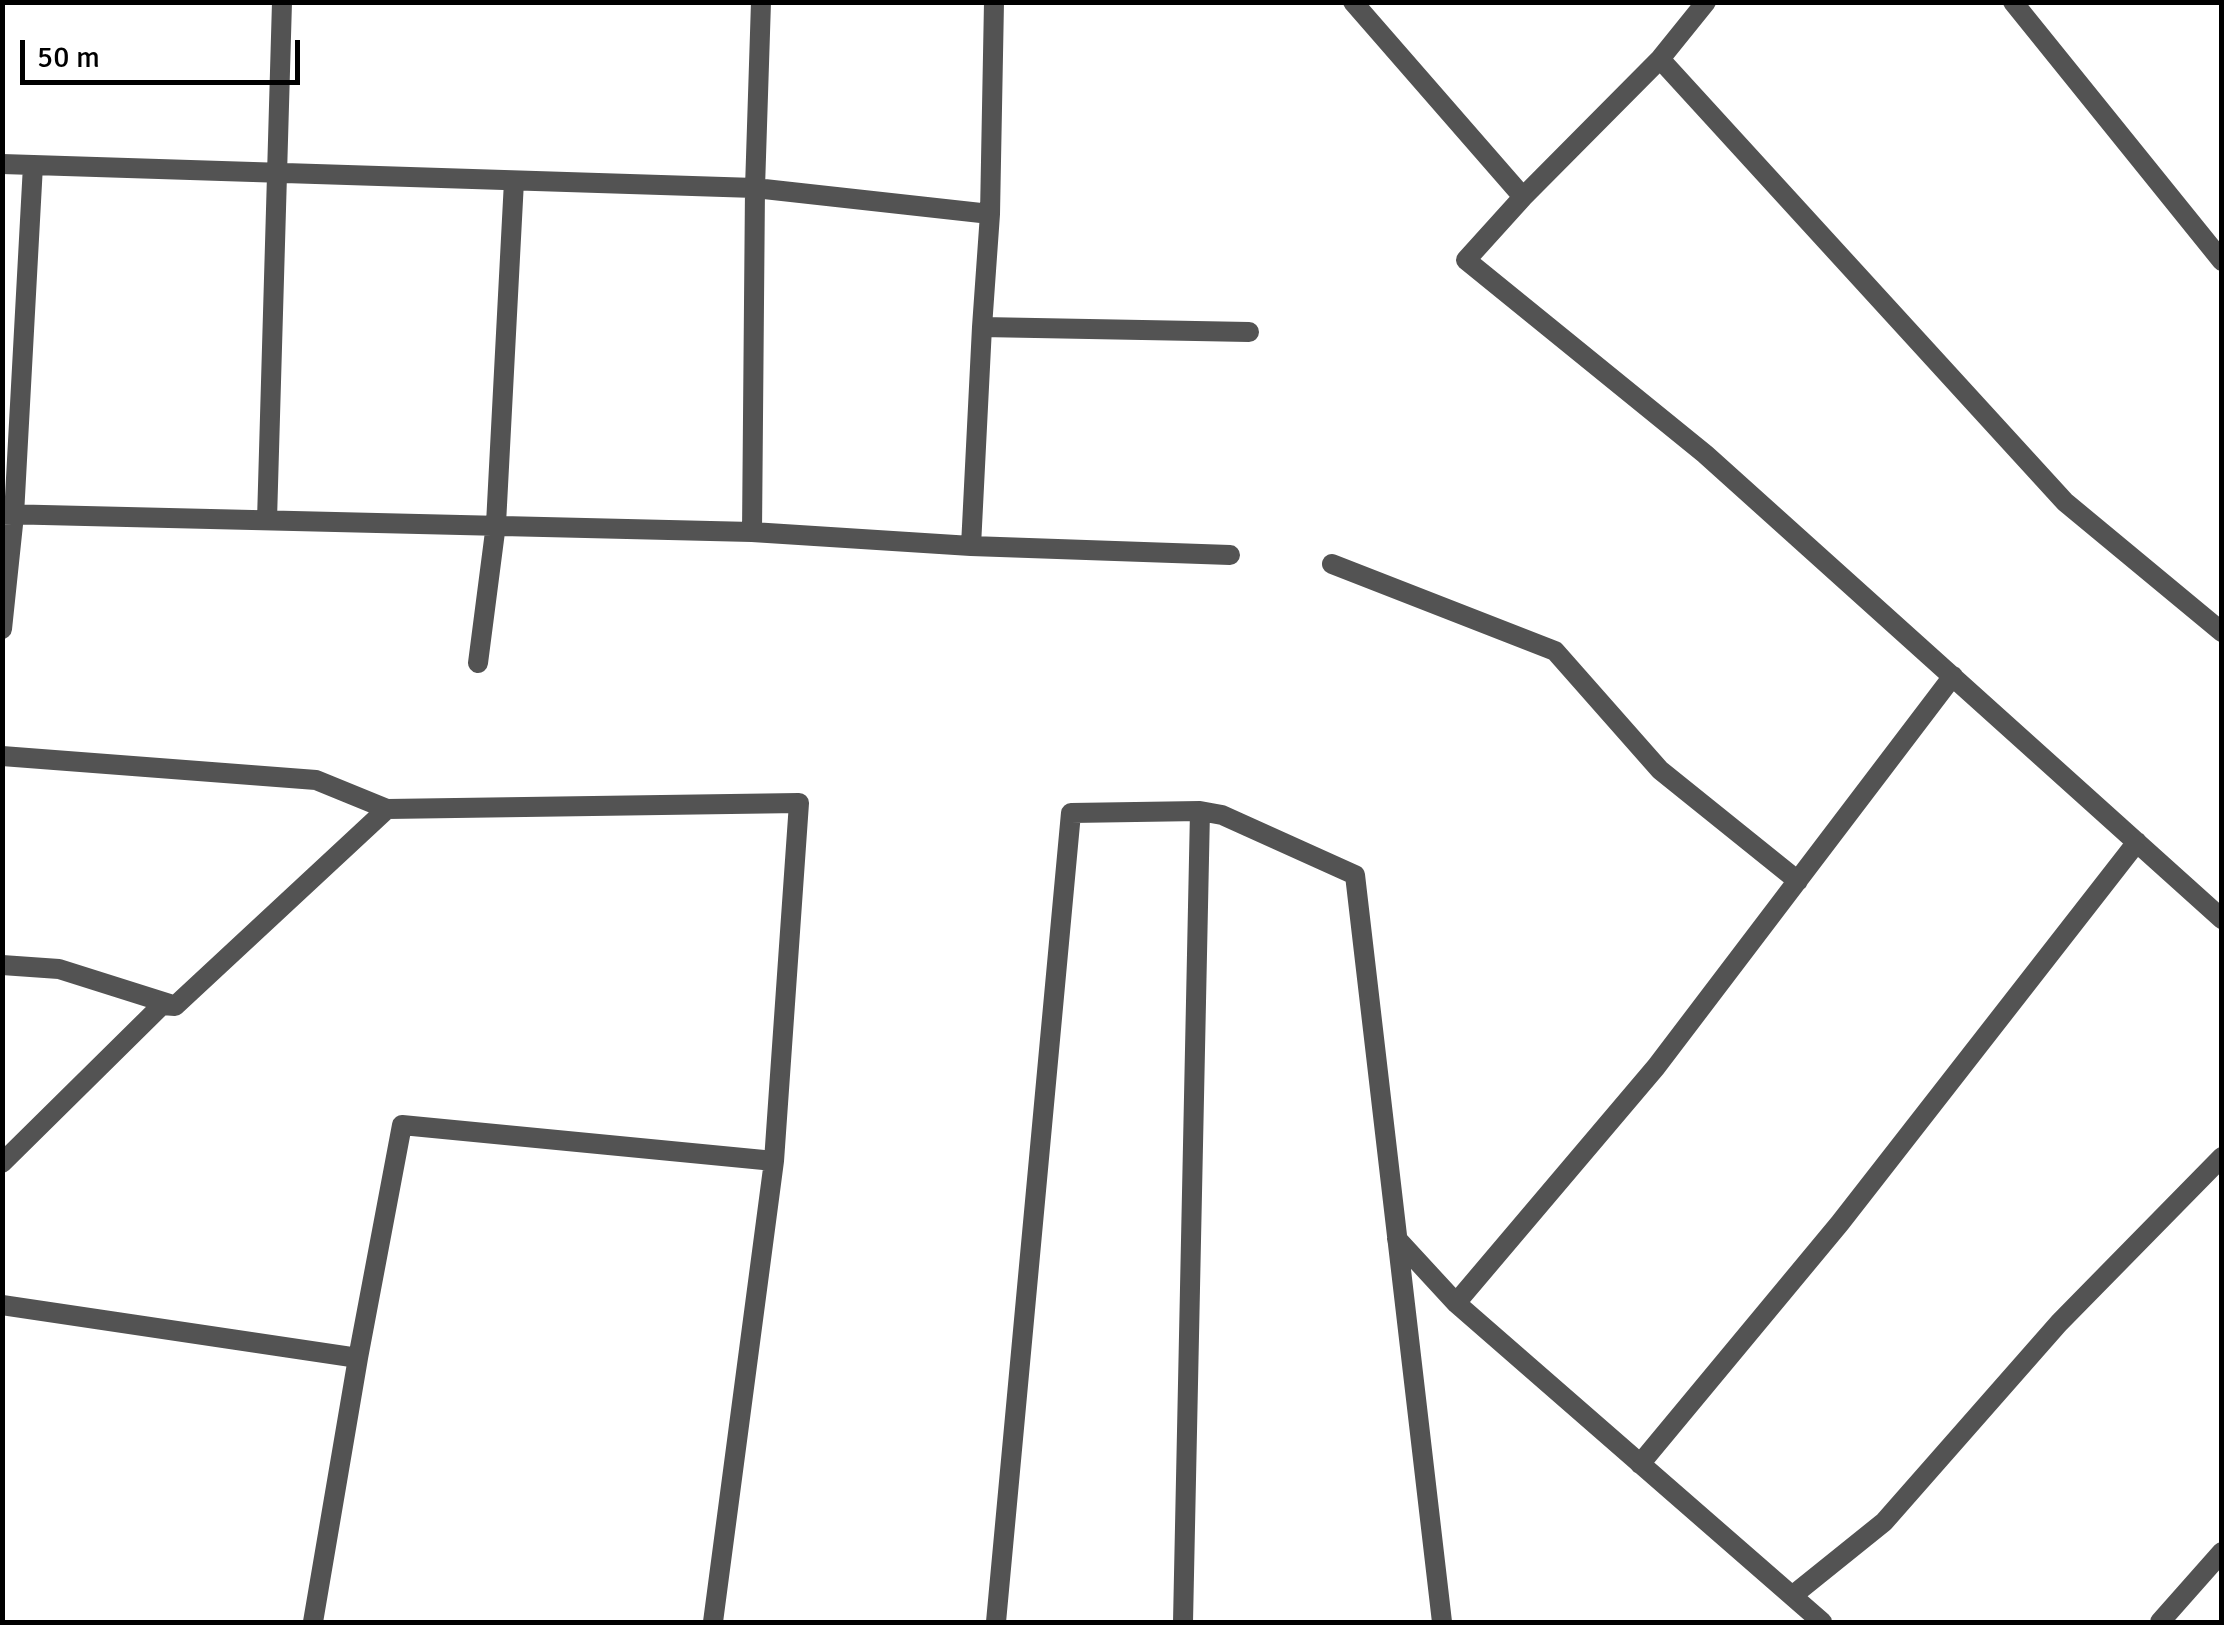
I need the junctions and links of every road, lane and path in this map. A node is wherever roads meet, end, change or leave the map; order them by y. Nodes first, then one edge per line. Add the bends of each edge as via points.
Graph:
1 (282, 2) edge
2 (761, 2) edge
3 (994, 2) edge
4 (1353, 2) edge
5 (1706, 2) edge
6 (2013, 2) edge
7 (1660, 59) junction
8 (2, 164) edge
9 (33, 165) junction
10 (276, 173) junction
11 (514, 181) junction
12 (755, 188) junction
13 (1523, 197) junction
14 (990, 214) junction
15 (2222, 261) edge
16 (982, 327) junction
17 (1249, 332) dead end
18 (8, 514) edge
19 (267, 520) junction
20 (496, 524) junction
21 (752, 532) junction
22 (971, 546) junction
23 (1230, 555) dead end
24 (1332, 564) dead end
25 (2, 629) edge
26 (2222, 632) edge
27 (478, 663) dead end
28 (1953, 676) junction
29 (2, 756) edge
30 (387, 809) junction
31 (1200, 811) junction
32 (2137, 842) junction
33 (1798, 880) junction
34 (2222, 919) edge
35 (2, 965) edge
36 (175, 1006) junction
37 (2222, 1157) edge
38 (774, 1161) junction
39 (2, 1163) edge
40 (1397, 1238) junction
41 (1456, 1303) junction
42 (2, 1305) edge
43 (358, 1358) junction
44 (1640, 1464) junction
45 (2222, 1552) edge
46 (1792, 1596) junction
47 (313, 1622) edge
48 (713, 1622) edge
49 (996, 1622) edge
50 (1183, 1622) edge
51 (1442, 1622) edge
52 (1822, 1622) edge
53 (2160, 1622) edge

1 - 10 street
2 - 12 street
3 - 14 street
4 - 13 street
5 - 7 street
6 - 15 street
7 - 13 street
7 - 26 street via 2065,502
8 - 9 street
9 - 10 street
9 - 18 street
10 - 11 street
10 - 19 street
11 - 12 street
11 - 20 street
12 - 14 street
12 - 21 street
13 - 28 street via 1466,260 1706,454
14 - 16 street
16 - 17 street
16 - 22 street
18 - 19 street
18 - 25 street
19 - 20 street
20 - 21 street
20 - 27 street
21 - 22 street
22 - 23 street
24 - 33 street via 1555,651 1660,770
28 - 32 street
28 - 33 street
29 - 30 street via 316,780
30 - 36 street
30 - 38 street via 799,803
31 - 40 street via 1354,875
31 - 49 street via 1070,814
31 - 50 street
32 - 34 street
32 - 44 street via 1840,1223
33 - 41 street via 1656,1067
35 - 36 street via 59,969
36 - 39 street via 162,1006
37 - 46 street via 2059,1323 1884,1522
38 - 43 street via 402,1125
38 - 48 street
40 - 41 street
40 - 51 street
41 - 44 street
42 - 43 street
43 - 47 street
44 - 46 street
45 - 53 street
46 - 52 street

